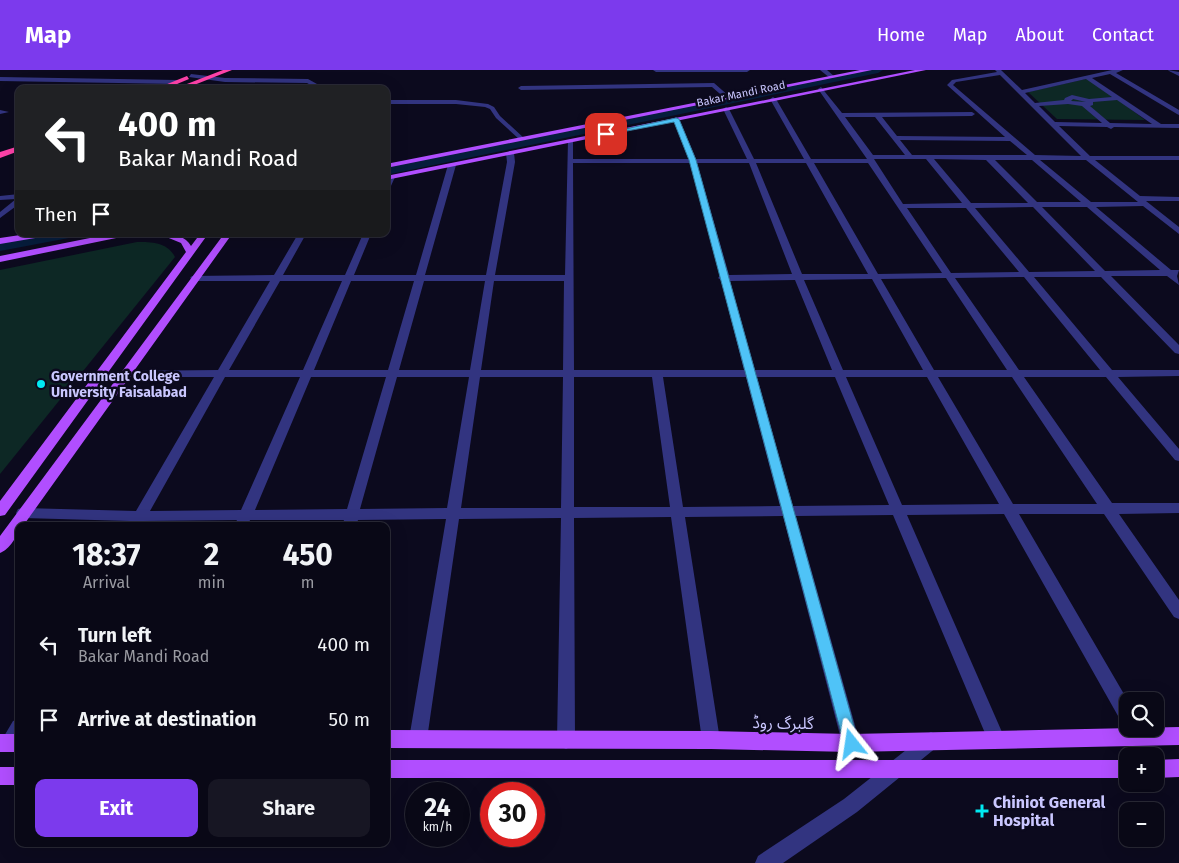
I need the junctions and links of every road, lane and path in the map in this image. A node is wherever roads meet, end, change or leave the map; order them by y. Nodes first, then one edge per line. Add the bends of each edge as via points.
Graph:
1 (208, 70) edge
2 (229, 70) edge
3 (656, 70) edge
4 (747, 70) edge
5 (823, 70) edge
6 (869, 70) edge
7 (923, 70) edge
8 (1120, 70) edge
9 (1171, 70) edge
10 (1000, 71) edge
11 (1111, 72) junction
12 (51, 73) dead end
13 (273, 73) dead end
14 (1179, 74) edge
15 (191, 76) junction
16 (832, 77) junction
17 (206, 78) junction
18 (1088, 78) junction
19 (0, 79) edge
20 (38, 80) junction
21 (259, 80) junction
22 (177, 85) edge
23 (250, 85) edge
24 (316, 85) edge
25 (1054, 85) junction
26 (521, 88) dead end
27 (822, 89) junction
28 (1022, 92) junction
29 (1067, 95) junction
30 (1118, 98) junction
31 (773, 99) junction
32 (390, 102) edge
33 (1087, 103) junction
34 (727, 104) junction
35 (1033, 105) junction
36 (680, 107) junction
37 (1179, 113) edge
38 (972, 114) dead end
39 (840, 115) junction
40 (877, 115) junction
41 (694, 116) junction
42 (676, 119) junction
43 (1054, 124) junction
44 (1111, 126) junction
45 (1161, 126) junction
46 (1179, 126) edge
47 (522, 138) junction
48 (895, 138) junction
49 (1010, 139) junction
50 (15, 141) edge
51 (570, 141) junction
52 (0, 147) edge
53 (15, 150) edge
54 (510, 153) junction
55 (0, 156) edge
56 (1087, 157) junction
57 (911, 158) junction
58 (929, 158) junction
59 (989, 158) junction
60 (1032, 158) junction
61 (1179, 158) edge
62 (870, 159) junction
63 (693, 160) junction
64 (571, 161) junction
65 (752, 162) junction
66 (808, 162) junction
67 (390, 165) edge
68 (452, 165) junction
69 (390, 178) edge
70 (15, 196) edge
71 (0, 198) edge
72 (1138, 198) junction
73 (1179, 199) edge
74 (15, 203) edge
75 (1091, 204) junction
76 (1145, 204) junction
77 (971, 205) junction
78 (1036, 205) junction
79 (902, 206) junction
80 (0, 216) edge
81 (1179, 231) edge
82 (23, 237) edge
83 (105, 237) edge
84 (172, 237) edge
85 (202, 237) edge
86 (226, 237) edge
87 (300, 237) edge
88 (366, 237) edge
89 (0, 241) edge
90 (191, 253) junction
91 (0, 259) edge
92 (1169, 273) junction
93 (1179, 273) edge
94 (1104, 274) junction
95 (1028, 275) junction
96 (874, 276) junction
97 (949, 276) junction
98 (798, 277) junction
99 (195, 278) junction
100 (277, 278) junction
101 (348, 278) junction
102 (420, 278) junction
103 (490, 278) junction
104 (569, 278) junction
105 (723, 278) junction
106 (1179, 282) edge
107 (1179, 351) edge
108 (930, 373) junction
109 (1016, 373) junction
110 (1110, 373) junction
111 (1179, 373) edge
112 (125, 374) junction
113 (222, 374) junction
114 (306, 374) junction
115 (392, 374) junction
116 (475, 374) junction
117 (569, 374) junction
118 (657, 374) junction
119 (750, 374) junction
120 (839, 374) junction
121 (1179, 457) edge
122 (1179, 508) edge
123 (1109, 509) junction
124 (1009, 510) junction
125 (0, 511) edge
126 (789, 511) junction
127 (898, 511) junction
128 (679, 513) junction
129 (23, 514) junction
130 (453, 514) junction
131 (568, 514) junction
132 (351, 520) edge
133 (137, 521) edge
134 (243, 521) edge
135 (17, 522) edge
136 (15, 525) edge
137 (0, 546) edge
138 (1179, 612) edge
139 (1119, 700) edge
140 (1119, 734) edge
141 (1164, 735) edge
142 (1179, 736) edge
143 (390, 739) edge
144 (418, 739) junction
145 (996, 739) junction
146 (566, 740) junction
147 (711, 740) junction
148 (931, 741) junction
149 (852, 744) junction
150 (390, 768) edge
151 (901, 768) junction
152 (1179, 768) edge
153 (1119, 769) edge
154 (1164, 769) edge
155 (0, 776) edge
156 (15, 776) edge
157 (765, 863) edge

1 - 15 highway
2 - 17 highway
3 - 4 street
5 - 16 street
6 - 16 main road, Bakar Mandi Road
7 - 27 main road, Bakar Mandi Road
8 - 11 street
9 - 14 street
10 - 28 street
10 - 49 street via 954,81 950,85
11 - 18 street
11 - 37 street
12 - 20 street
13 - 21 street
15 - 17 street
15 - 22 highway
16 - 34 main road, Bakar Mandi Road
17 - 21 street
17 - 22 highway
18 - 25 street
18 - 30 street
19 - 20 street
20 - 22 street
21 - 23 street
21 - 24 street via 308,81
25 - 28 street
25 - 29 street
26 - 34 street via 714,84
27 - 31 main road, Bakar Mandi Road
27 - 39 street
28 - 35 street
29 - 33 street
29 - 35 street
30 - 33 street
30 - 45 street
31 - 34 main road, Bakar Mandi Road
31 - 66 street
32 - 47 street via 486,105
33 - 44 street
34 - 36 main road, Bakar Mandi Road
34 - 41 main road, Bakar Mandi Road
34 - 65 street
35 - 43 street
36 - 41 main road
36 - 47 main road, Bakar Mandi Road
38 - 40 street
39 - 40 street
39 - 62 street
40 - 48 street
41 - 42 main road, Bakar Mandi Road
42 - 51 main road, Bakar Mandi Road
42 - 63 street
43 - 44 street
43 - 56 street
44 - 45 street
45 - 46 street
47 - 67 main road, Bakar Mandi Road
48 - 49 street
48 - 57 street
49 - 60 street
50 - 52 highway
51 - 54 main road, Bakar Mandi Road
51 - 64 street
53 - 55 highway
54 - 68 main road, Bakar Mandi Road
54 - 103 street
56 - 60 street
56 - 61 street
56 - 72 street
57 - 58 street
57 - 62 street
58 - 59 street
58 - 77 street
59 - 60 street
59 - 78 street
60 - 75 street
62 - 66 street
62 - 79 street
63 - 64 street
63 - 65 street
63 - 105 street
64 - 104 street
65 - 66 street
65 - 98 street
66 - 96 street
68 - 69 main road, Bakar Mandi Road
68 - 102 street
70 - 71 street
72 - 73 street
72 - 76 street
74 - 80 street
75 - 76 street
75 - 78 street
75 - 92 street
76 - 81 street
77 - 78 street
77 - 79 street
77 - 95 street
78 - 94 street
79 - 97 street
82 - 89 main road
83 - 91 main road
84 - 90 main road via 184,241
85 - 90 main road
86 - 99 main road
87 - 100 street
88 - 101 street
90 - 125 main road
92 - 93 street
92 - 94 street
92 - 106 street
94 - 95 street
94 - 107 street
95 - 97 street
95 - 110 street
96 - 97 street
96 - 98 street
96 - 108 street
97 - 109 street
98 - 105 street
98 - 120 street
99 - 100 street
99 - 112 main road
100 - 101 street
100 - 113 street
101 - 102 street
101 - 114 street
102 - 103 street
102 - 115 street
103 - 104 street
103 - 116 street
104 - 117 street
105 - 119 street
108 - 109 street
108 - 120 street
108 - 124 street
109 - 110 street
109 - 123 street
110 - 111 street
110 - 121 street
112 - 113 street
112 - 129 main road
113 - 114 street
113 - 133 street
114 - 115 street
114 - 134 street
115 - 116 street
115 - 132 street
116 - 117 street
116 - 130 street
117 - 118 street
117 - 131 street
118 - 119 street
118 - 128 street
119 - 120 street
119 - 126 street
120 - 127 street
122 - 123 street
123 - 124 street
123 - 138 street
124 - 127 street
124 - 139 street
126 - 127 street
126 - 128 street
126 - 149 street
127 - 145 street
128 - 131 street
128 - 147 street
129 - 133 street
129 - 135 main road
130 - 131 street
130 - 132 street
130 - 144 street
131 - 146 street
132 - 134 street
133 - 134 street
136 - 137 main road
140 - 145 main road, گلبرگ روڈ
141 - 142 main road, گلبرگ روڈ
143 - 144 main road, گلبرگ روڈ
144 - 146 main road, گلبرگ روڈ
145 - 148 main road, گلبرگ روڈ
146 - 147 main road, گلبرگ روڈ
147 - 149 main road, گلبرگ روڈ
148 - 149 main road, گلبرگ روڈ
148 - 151 street
150 - 151 main road
151 - 153 main road
151 - 157 street via 834,819
152 - 154 main road
155 - 156 main road

